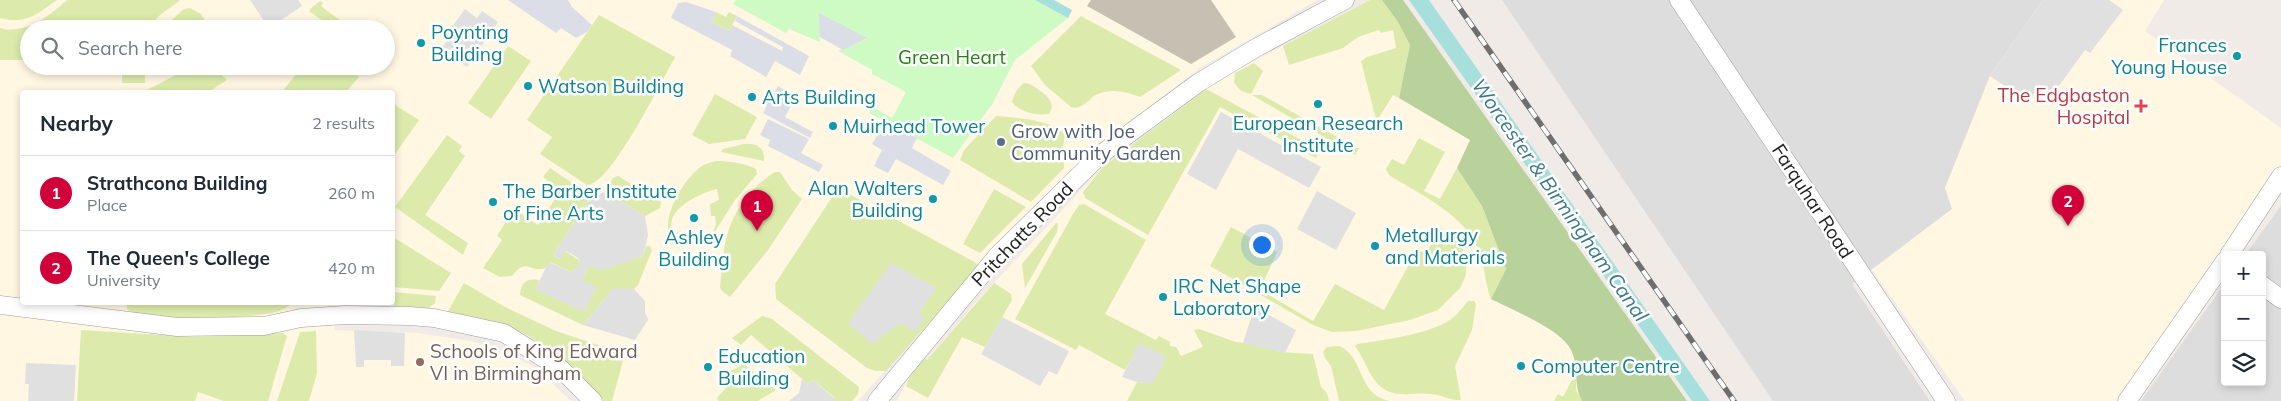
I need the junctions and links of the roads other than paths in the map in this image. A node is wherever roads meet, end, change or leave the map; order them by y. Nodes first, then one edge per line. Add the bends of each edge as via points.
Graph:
1 (1345, 0) edge
2 (1679, 0) edge
3 (2281, 176) edge
4 (2232, 251) edge
5 (2221, 266) edge
6 (2266, 288) edge
7 (2281, 299) edge
8 (0, 305) edge
9 (593, 401) edge
10 (878, 401) edge
11 (1946, 401) edge
12 (2127, 401) edge

1 - 10 street, Pritchatts Road via 1198,83 1100,155 998,255
2 - 11 street, Farquhar Road
3 - 4 street
5 - 12 street
6 - 7 street
8 - 9 street via 177,327 264,326 302,318 345,315 434,318 504,333 561,369

